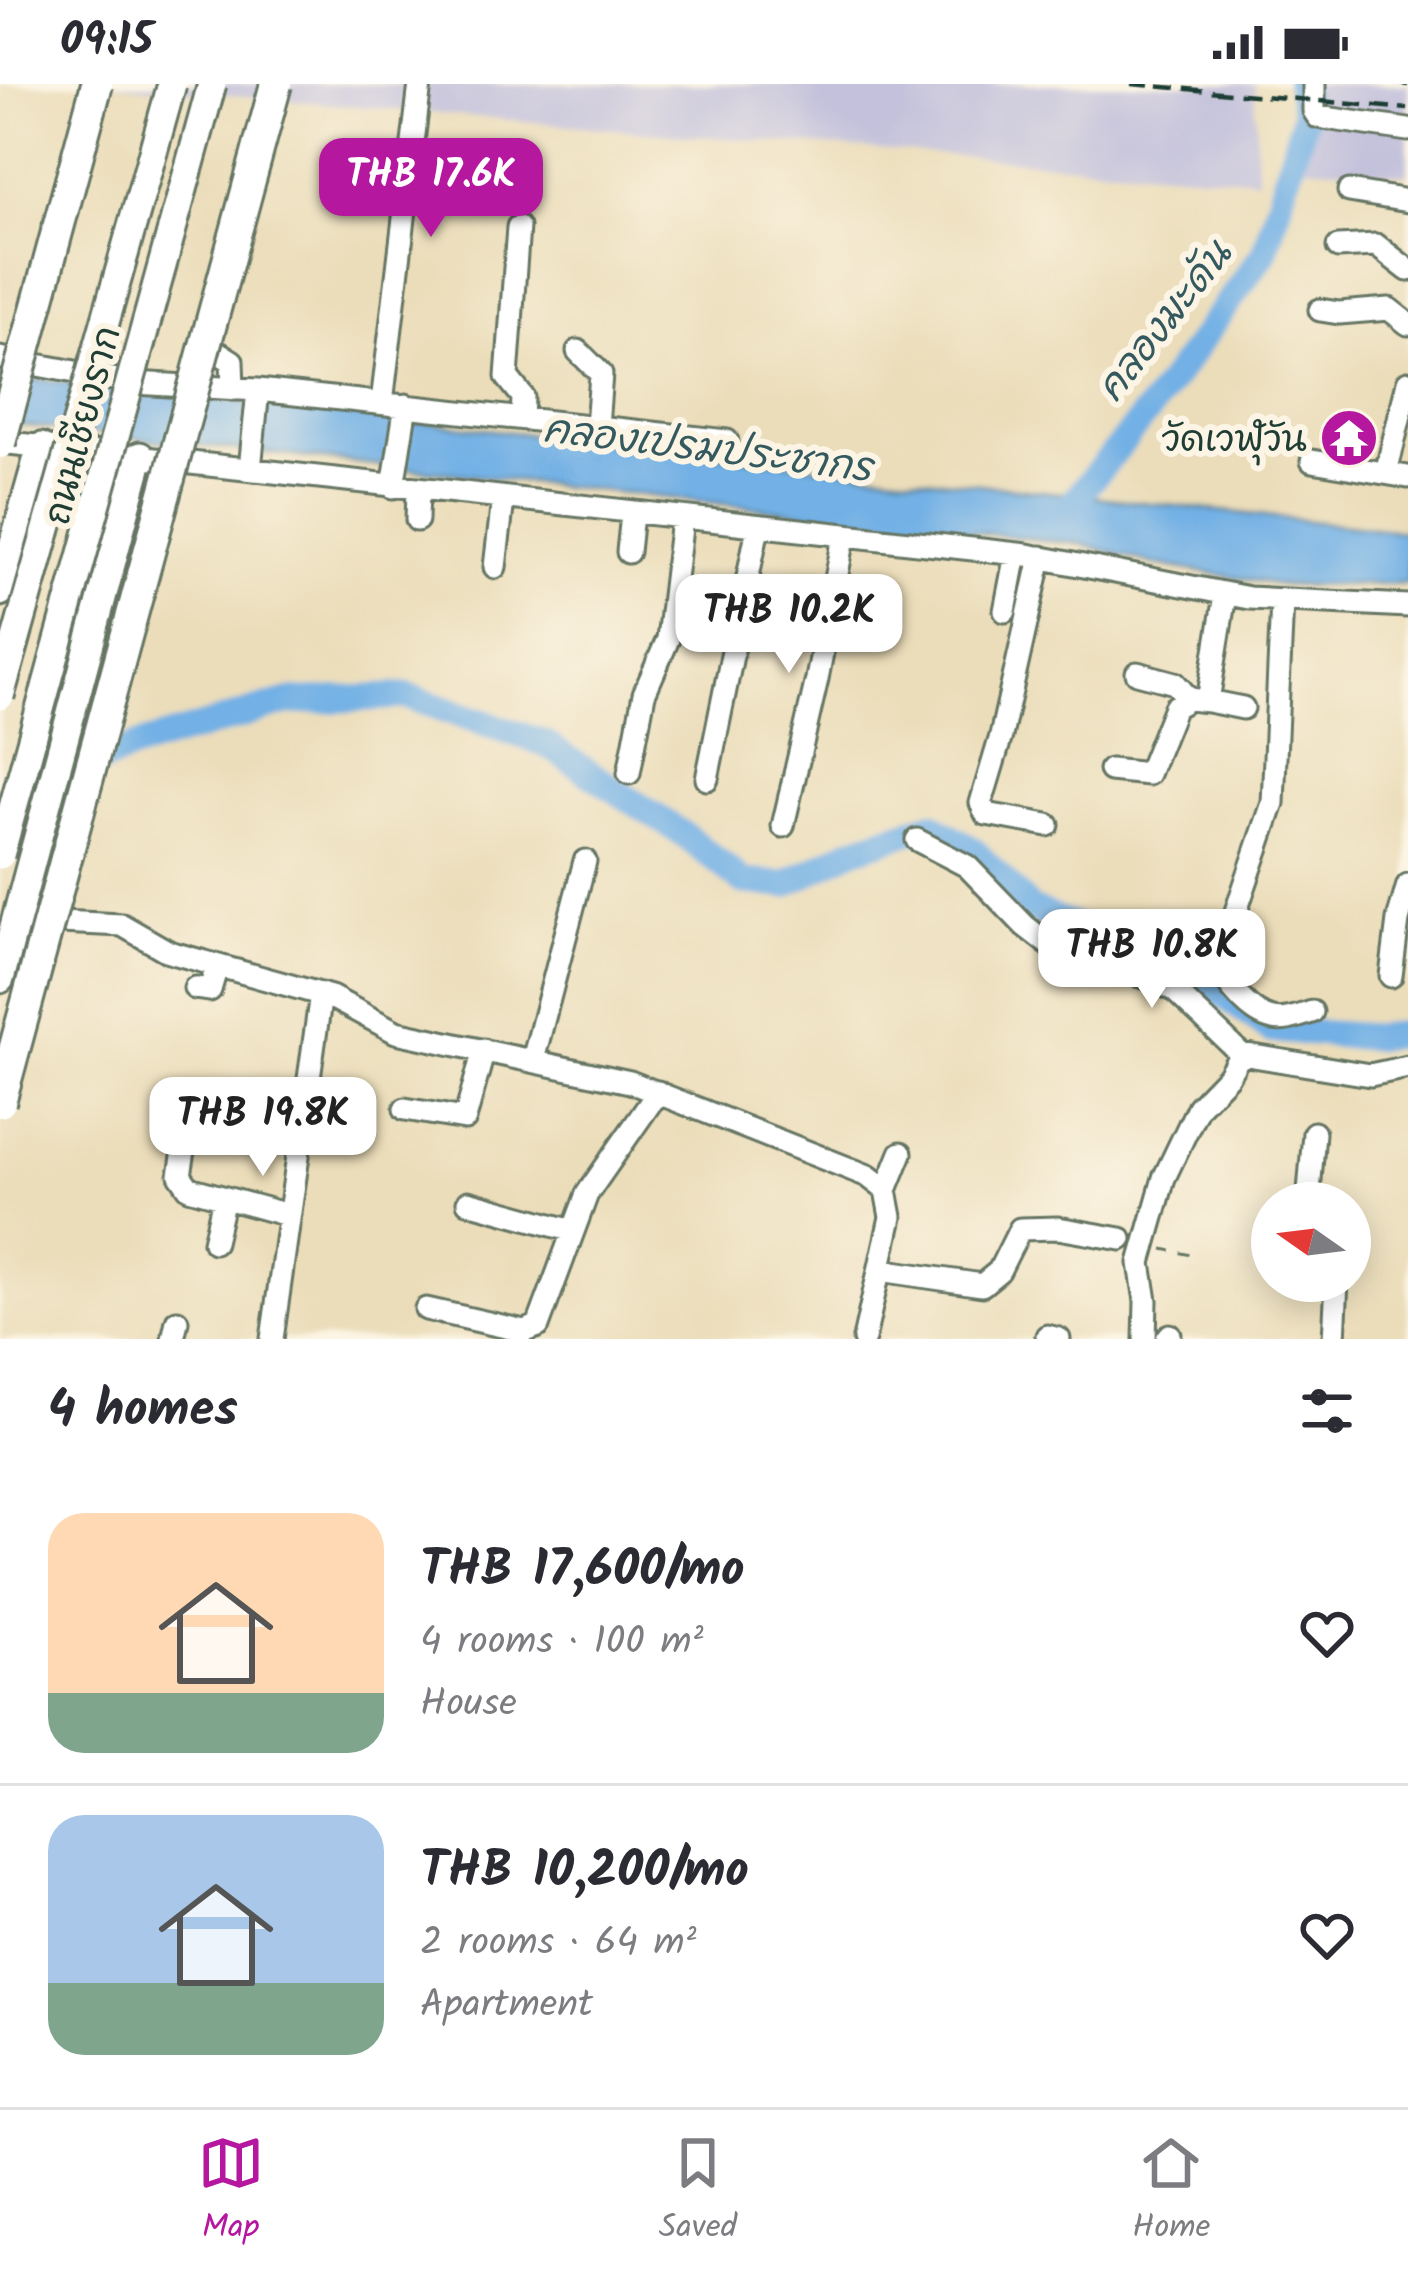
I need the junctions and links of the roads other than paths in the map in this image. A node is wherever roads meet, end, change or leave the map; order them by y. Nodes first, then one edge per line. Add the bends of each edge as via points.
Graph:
1 (97, 84) edge
2 (172, 84) edge
3 (212, 84) edge
4 (276, 84) edge
5 (420, 84) edge
6 (1314, 84) edge
7 (1408, 130) edge
8 (1349, 191) dead end
9 (1408, 201) edge
10 (518, 226) dead end
11 (1338, 247) dead end
12 (1408, 270) edge
13 (1320, 310) dead end
14 (1408, 324) edge
15 (215, 351) dead end
16 (578, 351) dead end
17 (0, 358) edge
18 (1408, 382) edge
19 (233, 389) junction
20 (257, 395) junction
21 (382, 403) junction
22 (406, 410) junction
23 (522, 418) junction
24 (597, 426) junction
25 (727, 441) dead end
26 (0, 443) edge
27 (41, 447) junction
28 (140, 456) junction
29 (1312, 460) dead end
30 (250, 461) junction
31 (1397, 475) edge
32 (394, 480) junction
33 (418, 490) junction
34 (503, 500) junction
35 (632, 514) junction
36 (417, 520) dead end
37 (682, 520) junction
38 (758, 527) junction
39 (844, 536) junction
40 (628, 552) dead end
41 (1016, 554) junction
42 (1041, 557) junction
43 (495, 567) dead end
44 (0, 592) edge
45 (1225, 595) junction
46 (1282, 600) junction
47 (1408, 606) edge
48 (1005, 611) dead end
49 (1136, 673) dead end
50 (0, 695) edge
51 (1199, 700) junction
52 (1243, 708) dead end
53 (1110, 770) dead end
54 (628, 773) dead end
55 (707, 779) dead end
56 (1048, 825) dead end
57 (783, 826) dead end
58 (917, 840) dead end
59 (0, 855) edge
60 (585, 862) dead end
61 (1408, 885) edge
62 (19, 920) junction
63 (218, 966) junction
64 (1391, 976) dead end
65 (0, 979) edge
66 (195, 988) dead end
67 (321, 994) junction
68 (1239, 997) junction
69 (1312, 1012) dead end
70 (1224, 1036) junction
71 (484, 1050) junction
72 (1241, 1054) junction
73 (533, 1060) junction
74 (1408, 1066) edge
75 (658, 1092) junction
76 (0, 1102) edge
77 (405, 1109) dead end
78 (236, 1114) dead end
79 (300, 1126) junction
80 (1314, 1133) dead end
81 (184, 1151) dead end
82 (901, 1153) dead end
83 (1310, 1182) edge
84 (886, 1190) junction
85 (224, 1198) junction
86 (468, 1202) dead end
87 (288, 1215) junction
88 (572, 1231) junction
89 (1121, 1239) dead end
90 (214, 1242) dead end
91 (880, 1270) junction
92 (1339, 1302) edge
93 (426, 1309) dead end
94 (272, 1339) edge
95 (864, 1339) edge
96 (1145, 1339) edge
97 (1334, 1339) edge

1 - 26 highway, bridge
2 - 50 main road, ถนนเชียงราก, bridge
3 - 59 main road, ถนนเชียงราก, bridge
4 - 76 highway, bridge
5 - 21 street
6 - 7 street via 1318,117
8 - 9 street
10 - 23 street via 507,377 523,397
11 - 12 street via 1376,245
13 - 14 street via 1389,309
15 - 19 street via 232,362
16 - 24 street via 601,374
17 - 19 street via 134,382
18 - 31 street
19 - 20 street
20 - 21 street
20 - 30 street
21 - 22 street
22 - 23 street
22 - 32 street
23 - 24 street
24 - 25 street
26 - 27 street
27 - 28 street
27 - 44 main road
28 - 30 street
28 - 62 main road
29 - 31 street
30 - 32 street
32 - 33 street
33 - 34 street
33 - 36 street
34 - 35 street
34 - 43 street
35 - 37 street
35 - 40 street
37 - 38 street
37 - 54 street via 670,629 644,694
38 - 39 street
38 - 55 street
39 - 41 street
39 - 57 street
41 - 42 street
41 - 48 street
42 - 45 street
42 - 56 street via 981,803 986,814
45 - 46 street
45 - 51 street
46 - 47 street
46 - 68 street via 1273,803 1218,964
49 - 51 street via 1175,683
51 - 52 street
51 - 53 street via 1175,706 1151,772
58 - 70 street via 967,866 1061,954 1174,990
60 - 73 street
61 - 64 street
62 - 63 street via 122,925 169,952
62 - 65 main road
63 - 66 street via 210,990
63 - 67 street
67 - 71 street via 396,1032
67 - 79 street
68 - 69 street via 1274,1020
68 - 70 street
70 - 72 street
71 - 73 street
71 - 77 street via 465,1119
72 - 74 street via 1370,1075
72 - 96 street via 1198,1107 1164,1178 1140,1263
73 - 75 street
75 - 84 street
75 - 88 street via 601,1172
78 - 79 street
79 - 87 street
80 - 83 street
81 - 85 street via 182,1182
82 - 84 street
84 - 91 street via 891,1217
85 - 87 street
85 - 90 street
86 - 88 street
87 - 94 street
88 - 93 street via 532,1331
89 - 91 street via 1020,1229 999,1271 982,1285
91 - 95 street
92 - 97 street

